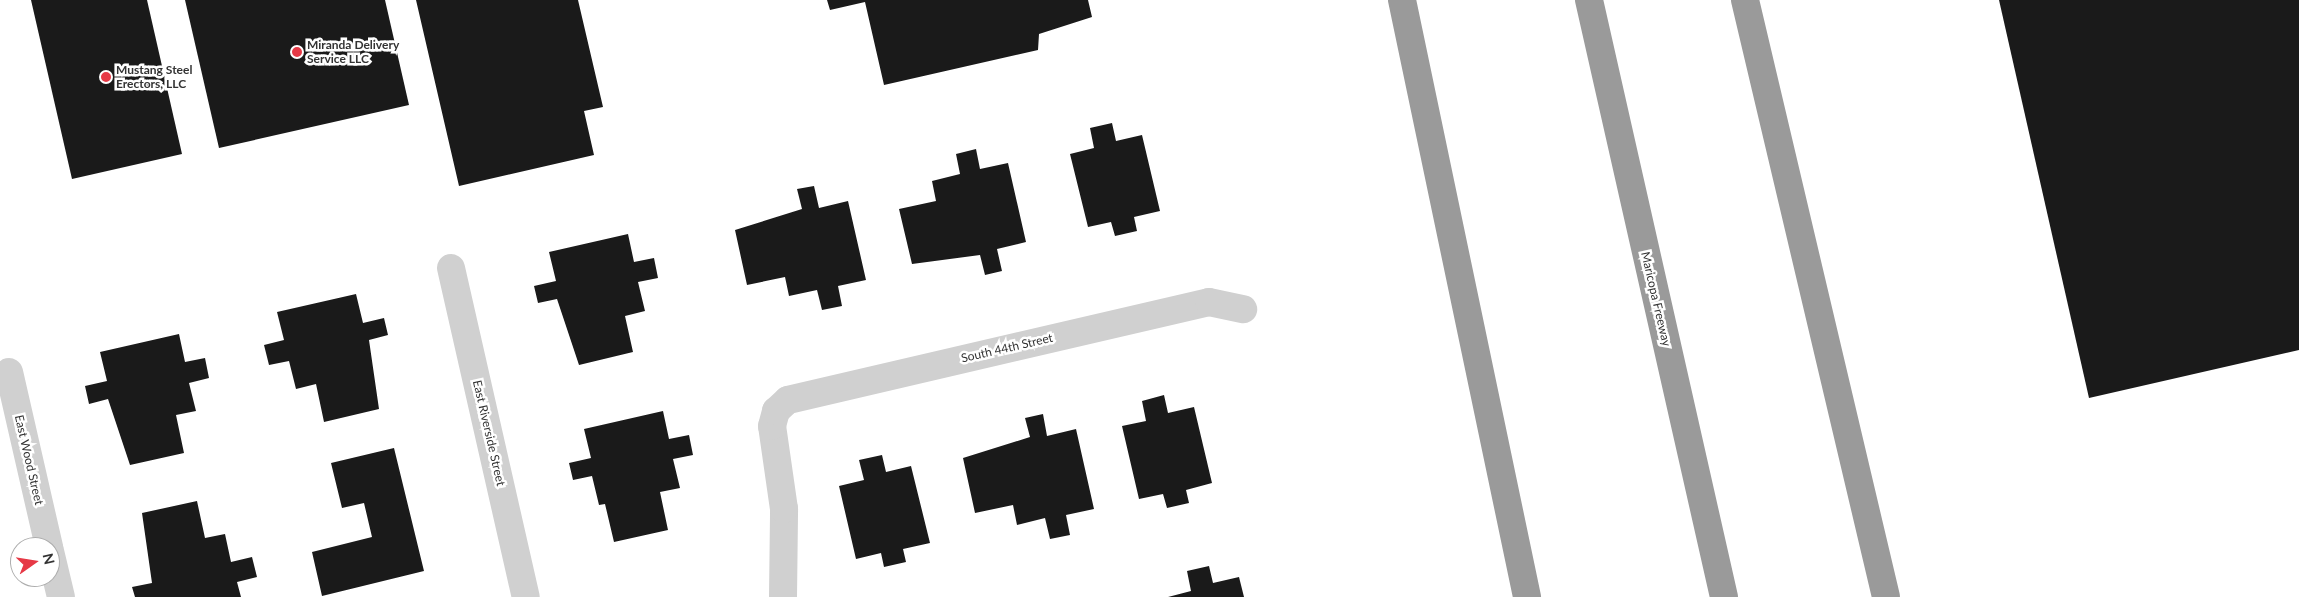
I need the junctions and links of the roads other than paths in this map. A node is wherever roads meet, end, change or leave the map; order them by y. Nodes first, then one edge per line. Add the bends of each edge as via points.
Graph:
1 (1402, 0) edge
2 (1589, 0) edge
3 (1745, 0) edge
4 (451, 268) dead end
5 (1243, 309) dead end
6 (9, 372) dead end
7 (47, 537) edge
8 (526, 597) edge
9 (783, 597) edge
10 (1527, 597) edge
11 (1724, 597) edge
12 (1886, 597) edge

1 - 10 highway
2 - 11 highway, Maricopa Freeway
3 - 12 highway
4 - 8 street, East Riverside Street
5 - 9 street, South 44th Street via 1209,302 804,394 776,411 772,444 786,541
6 - 7 street, East Wood Street

